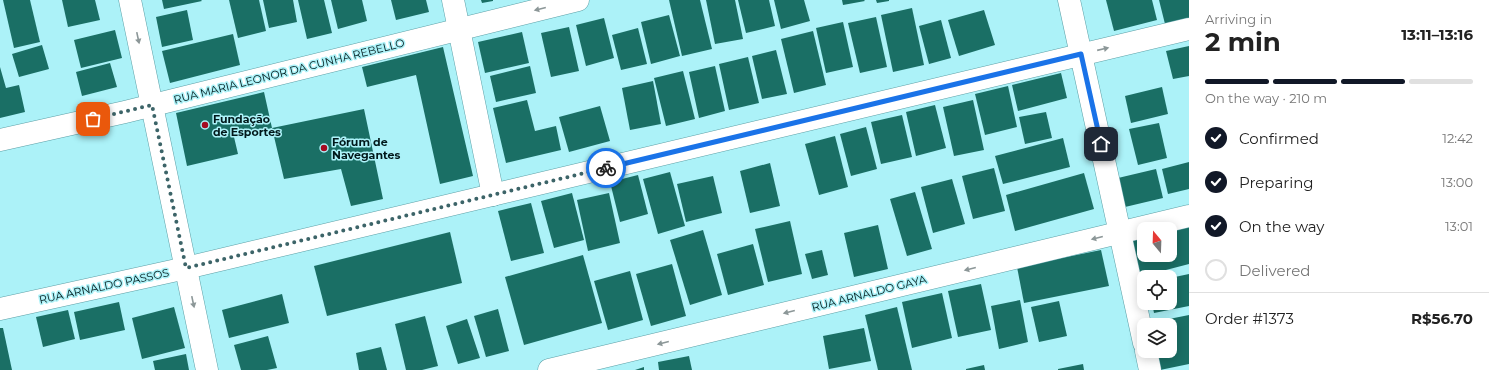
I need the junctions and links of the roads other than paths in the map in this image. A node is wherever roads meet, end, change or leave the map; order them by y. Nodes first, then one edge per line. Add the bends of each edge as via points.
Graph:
1 (130, 0) edge
2 (453, 0) edge
3 (578, 0) edge
4 (1069, 0) edge
5 (459, 29) junction
6 (1189, 29) edge
7 (1081, 54) junction
8 (152, 105) junction
9 (0, 140) edge
10 (493, 195) junction
11 (1189, 216) edge
12 (1120, 232) junction
13 (186, 268) junction
14 (0, 309) edge
15 (1139, 318) edge
16 (1147, 358) edge
17 (207, 370) edge
18 (549, 370) edge
19 (1150, 370) edge

1 -> 8 street
2 - 5 street
3 -> 5 street, RUA MARIA LEONOR DA CUNHA REBELLO
4 - 7 street
5 - 8 street, RUA MARIA LEONOR DA CUNHA REBELLO
5 - 10 street
7 -> 6 street, RUA ARNALDO PASSOS
7 - 10 street, RUA ARNALDO PASSOS
7 - 12 street
8 - 9 street, RUA MARIA LEONOR DA CUNHA REBELLO
8 - 13 street
10 - 13 street, RUA ARNALDO PASSOS
11 - 12 street, RUA ARNALDO GAYA
12 - 15 street
12 -> 18 street, RUA ARNALDO GAYA
13 - 14 street, RUA ARNALDO PASSOS
13 -> 17 street
16 - 19 street

